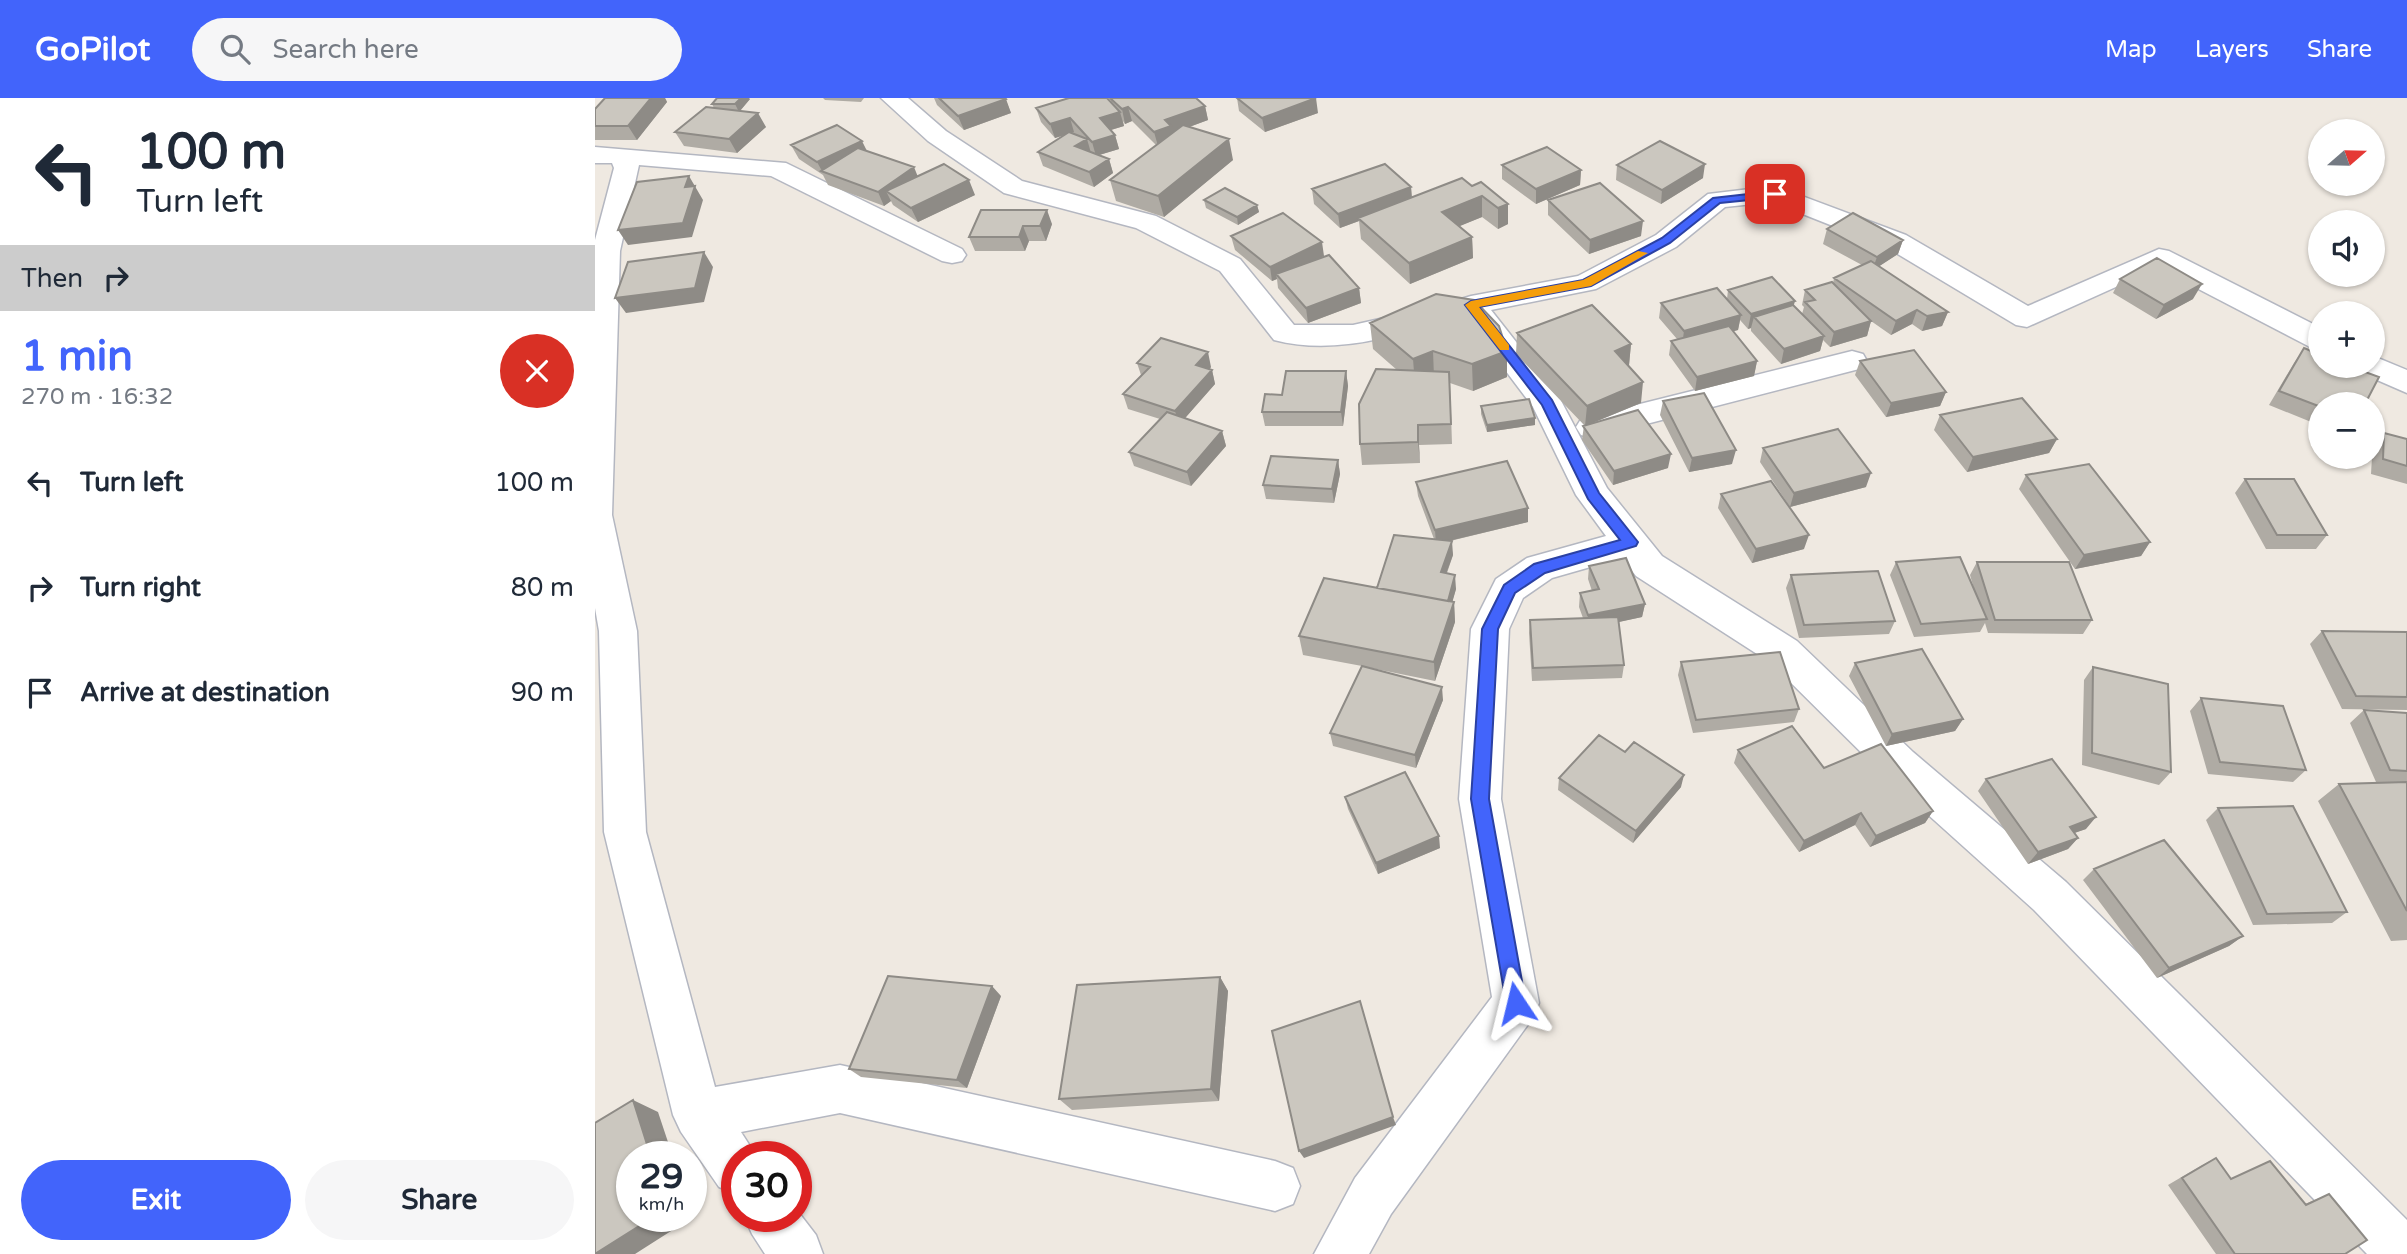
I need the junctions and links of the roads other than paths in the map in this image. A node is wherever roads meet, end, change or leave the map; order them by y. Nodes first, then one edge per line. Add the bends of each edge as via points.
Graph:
1 (893, 98) edge
2 (608, 156) edge
3 (952, 255) dead end
4 (1471, 305) junction
5 (2308, 333) edge
6 (1852, 360) dead end
7 (2385, 372) edge
8 (2407, 383) edge
9 (1563, 434) junction
10 (1631, 542) junction
11 (698, 1115) junction
12 (721, 1147) edge
13 (1275, 1186) dead end
14 (781, 1232) edge
15 (797, 1254) edge
16 (1340, 1254) edge
17 (2404, 1254) edge

1 - 4 street via 937,136 1013,187 1146,222 1230,265 1285,333 1320,339 1357,337
2 - 3 street via 777,169
2 - 11 street via 627,168 606,251 595,516 618,631 625,832
4 - 5 street via 1586,283 1666,241 1717,200 1775,194 1896,241 2027,318 2159,257
4 - 9 street via 1548,403
6 - 9 street
7 - 8 street
9 - 10 street via 1593,495
10 - 16 street via 1540,568 1509,589 1490,629 1480,799 1516,1003 1373,1196
10 - 17 street via 1649,566 1784,652 1899,764 2050,896
11 - 12 street
11 - 13 street via 840,1089
14 - 15 street

